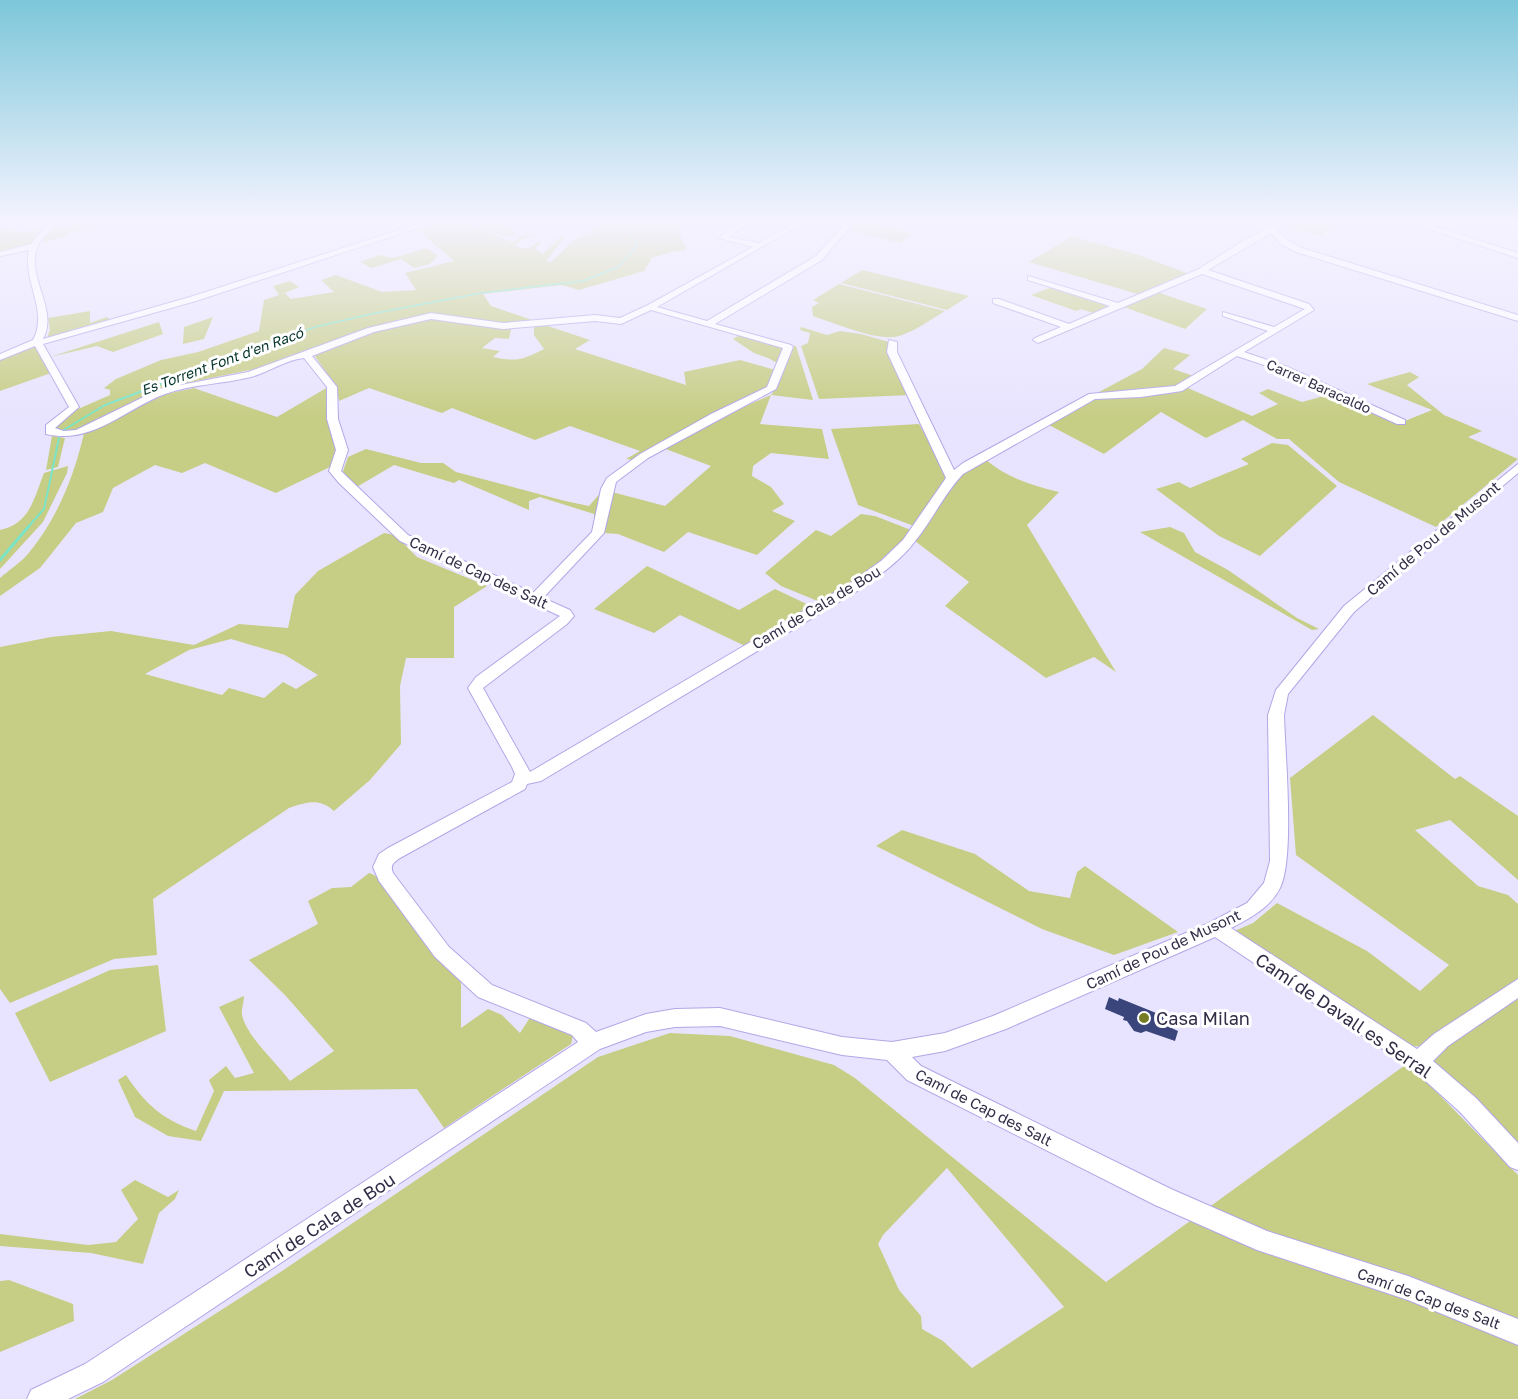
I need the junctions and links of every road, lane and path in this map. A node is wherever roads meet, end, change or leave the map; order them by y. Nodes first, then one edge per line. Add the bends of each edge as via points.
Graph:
1 (37, 287) edge
2 (235, 287) edge
3 (687, 287) edge
4 (770, 287) edge
5 (1060, 287) edge
6 (1163, 287) edge
7 (1249, 287) edge
8 (1419, 287) edge
9 (996, 301) dead end
10 (1118, 306) junction
11 (651, 307) junction
12 (1226, 314) dead end
13 (1518, 318) edge
14 (708, 324) junction
15 (1070, 327) junction
16 (1275, 330) junction
17 (1038, 340) dead end
18 (38, 342) junction
19 (892, 342) dead end
20 (1236, 352) junction
21 (306, 355) junction
22 (0, 357) edge
23 (1401, 422) dead end
24 (1518, 467) edge
25 (952, 478) junction
26 (535, 598) junction
27 (522, 780) junction
28 (1216, 928) junction
29 (1518, 987) edge
30 (593, 1043) junction
31 (892, 1051) junction
32 (1418, 1061) junction
33 (1518, 1159) edge
34 (1518, 1332) edge
35 (40, 1399) edge

1 - 18 street via 44,329
2 - 18 street
3 - 11 street
4 - 14 street
5 - 10 street
6 - 10 street
7 - 16 street, Camí de Cala de Bou via 1311,309
8 - 13 street
9 - 15 street
10 - 15 street
11 - 14 street
11 - 21 street via 621,321 595,318 503,326 430,316 371,330
12 - 16 street
14 - 26 street via 788,347 771,389 644,456 611,480 598,532
15 - 17 street
16 - 20 street, Camí de Cala de Bou
18 - 21 street via 74,407 50,427 50,432 66,436 98,425 166,390 250,374
18 - 22 street
19 - 25 street via 892,352
20 - 23 street, Carrer Baracaldo via 1282,368
20 - 25 street, Camí de Cala de Bou via 1185,385 1164,392 1093,396 967,465
21 - 26 street, Camí de Cap des Salt via 332,387 333,430 342,450 335,471 343,481 404,538
24 - 28 street, Camí de Pou de Musont via 1350,609 1281,693 1276,715 1279,861 1272,886 1253,908
25 - 27 street, Camí de Cala de Bou via 913,537 887,564 535,777
26 - 27 street, Camí de Cap des Salt via 567,616 475,688 520,766
27 - 30 street via 510,791 394,853 382,867 442,952 485,991 579,1029
28 - 31 street, Camí de Pou de Musont via 999,1023 945,1042
28 - 32 street, Camí de Davall es Serral
29 - 32 street via 1441,1040
30 - 31 street via 646,1023 720,1017 842,1046
30 - 35 street, Camí de Cala de Bou via 94,1373
31 - 34 street, Camí de Cap des Salt via 914,1072 1163,1197 1265,1242 1408,1288
32 - 33 street, Camí de Davall es Serral via 1468,1105

